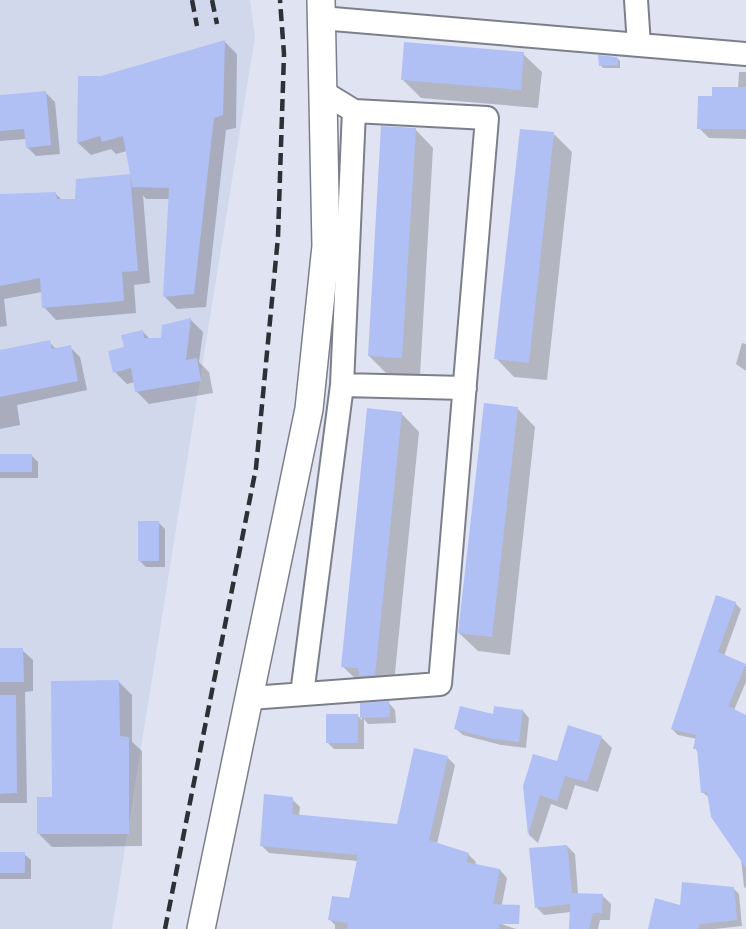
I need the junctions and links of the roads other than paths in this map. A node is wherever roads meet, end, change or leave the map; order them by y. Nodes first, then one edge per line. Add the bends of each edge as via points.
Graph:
1 (636, 0) edge
2 (321, 9) edge
3 (639, 45) junction
4 (746, 54) edge
5 (323, 92) junction
6 (354, 111) junction
7 (342, 385) junction
8 (465, 388) junction
9 (302, 694) junction
10 (250, 698) junction
11 (201, 929) edge

1 - 3 street
2 - 3 street
2 - 5 street
3 - 4 street
5 - 6 street
5 - 10 street via 326,246 309,409
6 - 7 street
6 - 8 street via 487,118
7 - 8 street
7 - 9 street
8 - 9 street via 440,684
9 - 10 street
10 - 11 street

